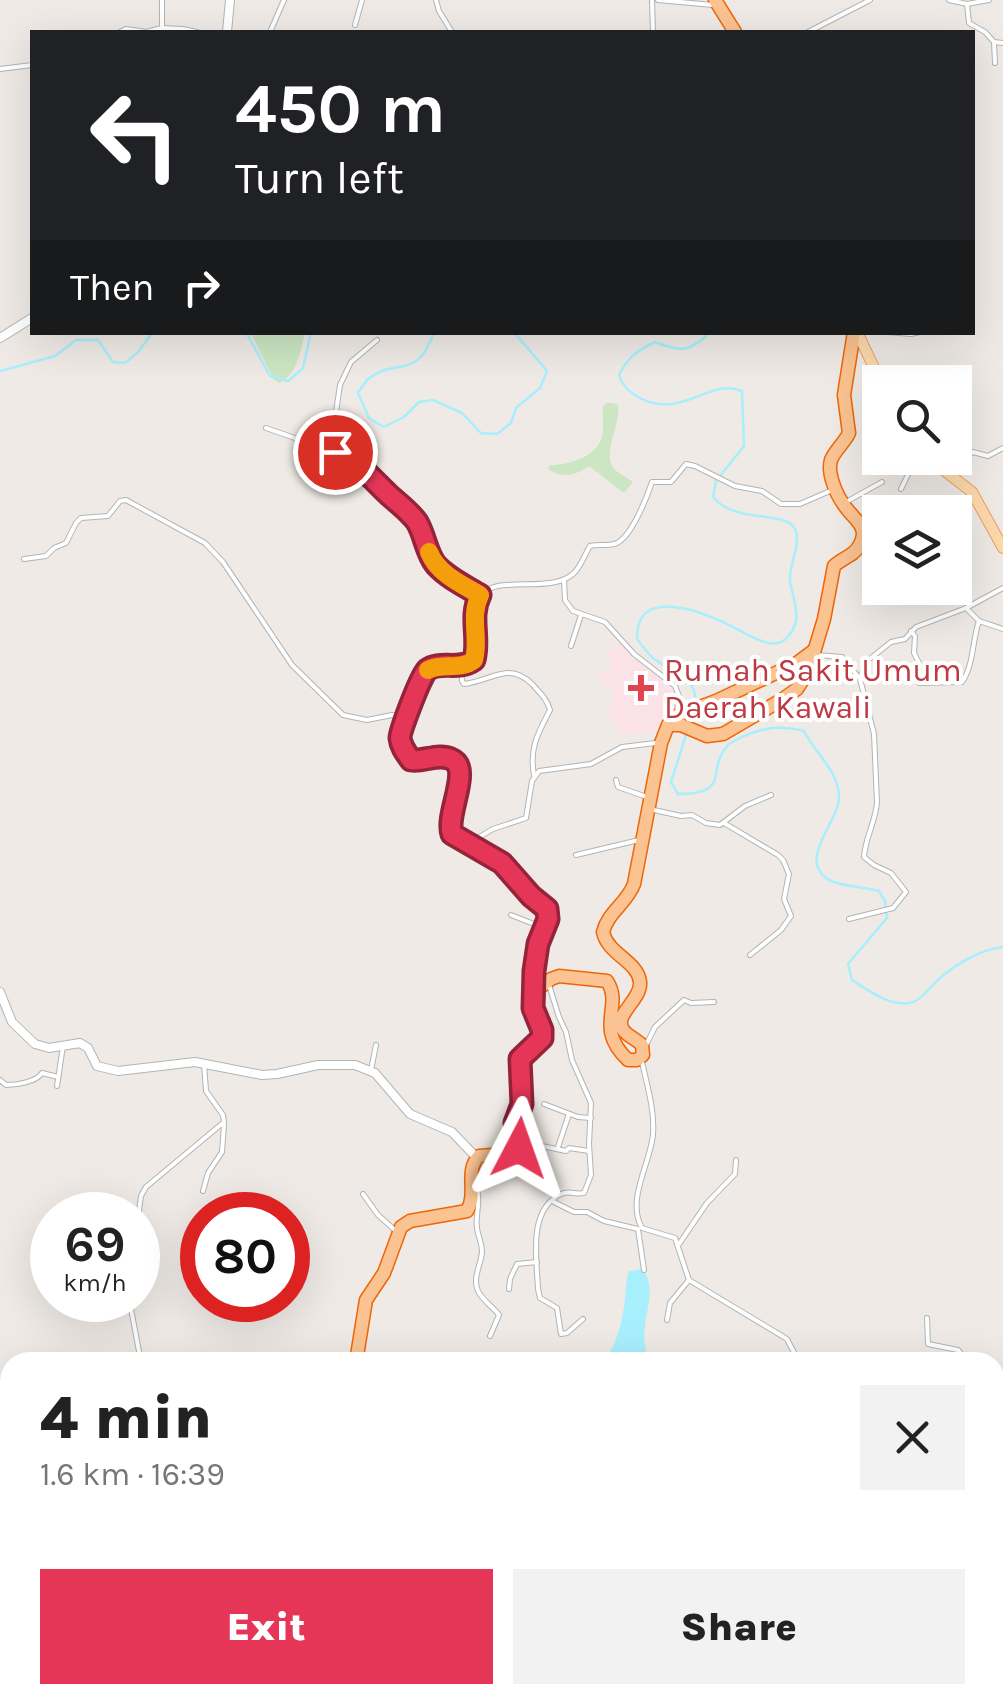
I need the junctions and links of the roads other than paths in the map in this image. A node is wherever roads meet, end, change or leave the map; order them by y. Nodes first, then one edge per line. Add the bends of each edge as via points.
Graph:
1 (162, 0) edge
2 (230, 0) edge
3 (284, 0) edge
4 (362, 0) edge
5 (436, 0) edge
6 (655, 0) edge
7 (870, 0) edge
8 (949, 0) edge
9 (989, 0) edge
10 (716, 2) edge
11 (967, 4) junction
12 (355, 25) dead end
13 (162, 30) edge
14 (190, 30) edge
15 (227, 30) edge
16 (271, 30) edge
17 (451, 30) edge
18 (653, 30) edge
19 (735, 30) edge
20 (812, 30) edge
21 (994, 42) junction
22 (1003, 43) edge
23 (995, 63) dead end
24 (30, 66) edge
25 (0, 69) edge
26 (30, 319) edge
27 (856, 335) edge
28 (0, 338) edge
29 (377, 340) dead end
30 (859, 350) junction
31 (869, 365) edge
32 (266, 428) dead end
33 (315, 445) junction
34 (1003, 448) edge
35 (972, 452) edge
36 (350, 459) junction
37 (908, 475) edge
38 (950, 475) edge
39 (882, 482) dead end
40 (327, 488) dead end
41 (836, 488) junction
42 (901, 489) dead end
43 (843, 504) junction
44 (1003, 548) edge
45 (24, 560) dead end
46 (564, 580) junction
47 (1003, 588) edge
48 (480, 595) junction
49 (966, 608) junction
50 (580, 614) junction
51 (978, 621) junction
52 (1003, 629) edge
53 (911, 631) junction
54 (572, 646) dead end
55 (813, 652) junction
56 (461, 666) junction
57 (860, 679) junction
58 (407, 717) junction
59 (684, 719) junction
60 (664, 734) junction
61 (534, 775) junction
62 (616, 780) dead end
63 (772, 795) dead end
64 (650, 804) junction
65 (724, 823) junction
66 (644, 839) junction
67 (468, 843) junction
68 (576, 855) dead end
69 (511, 915) dead end
70 (848, 918) dead end
71 (544, 928) junction
72 (750, 956) dead end
73 (547, 981) junction
74 (0, 992) edge
75 (534, 992) junction
76 (714, 1002) dead end
77 (376, 1045) dead end
78 (63, 1046) junction
79 (643, 1054) junction
80 (204, 1063) junction
81 (371, 1070) junction
82 (58, 1078) junction
83 (0, 1080) edge
84 (57, 1086) dead end
85 (544, 1104) dead end
86 (569, 1114) junction
87 (591, 1118) junction
88 (224, 1120) junction
89 (520, 1141) junction
90 (556, 1149) junction
91 (589, 1152) junction
92 (482, 1156) junction
93 (736, 1160) dead end
94 (203, 1191) dead end
95 (143, 1192) edge
96 (362, 1194) dead end
97 (552, 1202) junction
98 (638, 1226) junction
99 (398, 1232) junction
100 (679, 1244) junction
101 (537, 1262) junction
102 (644, 1270) dead end
103 (689, 1280) junction
104 (509, 1290) dead end
105 (927, 1318) dead end
106 (583, 1319) dead end
107 (667, 1320) dead end
108 (133, 1322) edge
109 (490, 1336) dead end
110 (139, 1352) edge
111 (357, 1352) edge
112 (794, 1352) edge
113 (960, 1352) edge

1 - 13 street
2 - 15 main road
3 - 16 street
4 - 12 street
5 - 17 street
6 - 10 street
6 - 18 street
7 - 20 street
8 - 11 street
9 - 11 street
10 - 19 highway
11 - 21 street via 969,24
13 - 14 street
21 - 22 street
21 - 23 street
24 - 25 street
26 - 28 main road
27 - 30 highway
29 - 33 street via 349,366 336,412 320,422
30 - 31 main road
30 - 41 highway via 846,377 849,433 830,467
32 - 33 street
33 - 36 street
34 - 35 street via 988,456
36 - 40 street via 338,486
36 - 48 street via 409,512 437,566
37 - 42 street
38 - 44 main road via 972,492
39 - 43 street
41 - 43 highway
41 - 46 street via 786,504 686,464 670,483 653,482 622,541 590,546
43 - 55 highway via 860,523 862,538 856,552 834,566
45 - 58 street via 46,556 66,543 78,520 108,516 126,500 206,543 292,665 344,716
46 - 48 street via 495,586
46 - 50 street via 564,600
47 - 49 street
48 - 56 street via 476,656
49 - 51 street
49 - 53 street
50 - 54 street
50 - 60 street via 604,622 675,686 679,706 662,724
51 - 52 street
51 - 53 street via 962,682 919,683
53 - 57 street via 866,662
55 - 57 street via 842,657
55 - 59 highway
55 - 59 highway via 796,689 731,730 704,735
56 - 58 street via 428,669
56 - 61 street via 464,684 516,672 546,700 549,713 532,750
57 - 70 street via 873,730 878,802 864,854 906,890 891,908
58 - 67 street via 400,736 408,756 447,758 458,766 450,826
59 - 60 highway
60 - 61 street via 591,764
60 - 64 highway
61 - 67 street via 526,818
62 - 64 street
63 - 65 street
64 - 65 street
64 - 66 highway
65 - 72 street via 778,855 789,874 784,899 791,916
66 - 68 street
66 - 79 highway via 632,891 603,932 638,975 639,990 620,1023
67 - 71 street via 502,863 547,909
69 - 71 street
71 - 75 street
73 - 75 highway
73 - 79 highway via 565,976 607,982 615,1044 628,1060
73 - 87 street via 590,1098
74 - 78 main road via 12,1022 32,1042
75 - 89 highway via 542,1034 520,1059
76 - 79 street via 684,1000 655,1027
77 - 81 street
78 - 80 main road via 83,1044 97,1066 112,1071
78 - 82 street
79 - 98 street via 653,1126 636,1201
80 - 81 main road via 262,1076 336,1063
80 - 88 street via 206,1091
81 - 92 main road via 410,1114 452,1132
82 - 83 street via 42,1072 7,1086
82 - 84 street
85 - 86 street
86 - 87 street
86 - 90 street
87 - 91 street
88 - 94 street via 222,1152
88 - 95 street
89 - 90 street
89 - 92 highway via 513,1153
90 - 91 street
91 - 97 street via 584,1194 563,1193
92 - 99 highway via 471,1169 467,1212 410,1221
92 - 109 street via 475,1180 482,1248 476,1276 477,1288 499,1316
93 - 100 street via 735,1174
96 - 99 street
97 - 98 street
97 - 101 street via 538,1228
98 - 100 street
98 - 102 street
99 - 111 highway via 364,1307
100 - 103 street
101 - 104 street via 518,1263
101 - 106 street via 539,1294 557,1308 560,1332
103 - 107 street via 670,1303
103 - 112 street via 787,1339
105 - 113 street via 928,1344
108 - 110 street

